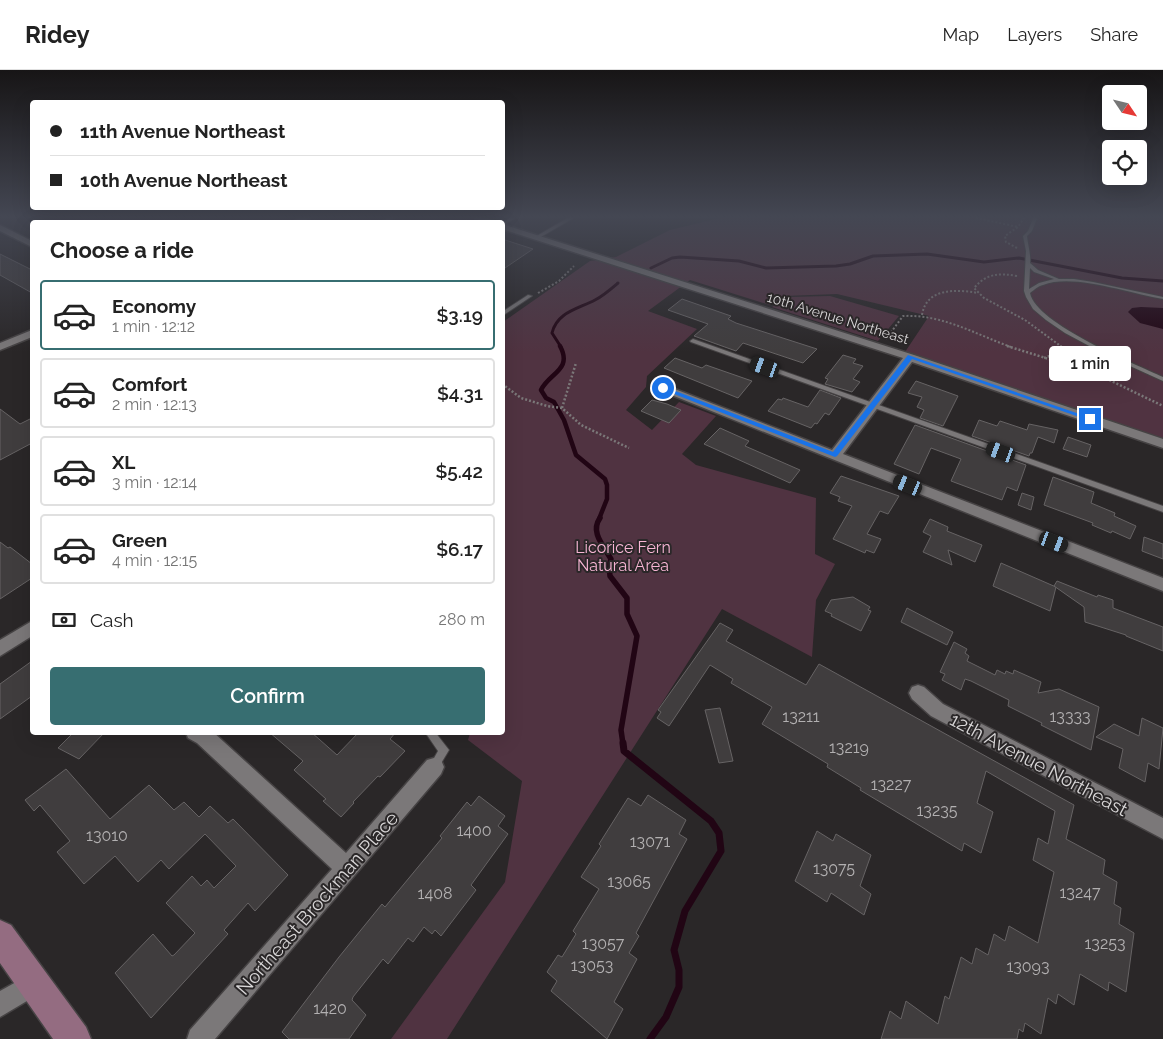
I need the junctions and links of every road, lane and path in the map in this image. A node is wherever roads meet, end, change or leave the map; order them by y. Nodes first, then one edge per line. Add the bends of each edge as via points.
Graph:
1 (613, 261) edge
2 (1027, 262) joint
3 (574, 266) dead end
4 (1020, 277) dead end
5 (1059, 280) junction
6 (1028, 292) junction
7 (980, 294) junction
8 (530, 296) joint
9 (1163, 298) edge
10 (505, 313) edge
11 (922, 315) junction
12 (30, 334) edge
13 (693, 341) dead end
14 (1058, 346) junction
15 (0, 347) edge
16 (880, 347) junction
17 (910, 357) junction
18 (1044, 358) junction
19 (576, 363) dead end
20 (1098, 374) junction
21 (1163, 379) edge
22 (505, 386) edge
23 (663, 388) dead end
24 (872, 406) junction
25 (1163, 406) edge
26 (562, 408) junction
27 (1163, 444) edge
28 (629, 448) dead end
29 (835, 455) junction
30 (1163, 509) edge
31 (1163, 585) edge
32 (30, 629) edge
33 (0, 649) edge
34 (918, 692) dead end
35 (200, 735) edge
36 (432, 735) edge
37 (434, 768) joint
38 (1163, 829) edge
39 (347, 869) junction
40 (0, 936) edge
41 (34, 984) junction
42 (0, 1005) edge
43 (74, 1039) edge
44 (199, 1039) edge

1 - 16 street, 10th Avenue Northeast
2 - 5 lane via 1036,271
2 - 6 lane via 1025,280
3 - 8 path via 559,281
4 - 7 path via 1004,274 984,276 974,288
5 - 6 lane via 1041,282
5 - 9 lane
6 - 21 lane via 1038,311 1054,323
7 - 11 path via 946,290 926,300
7 - 14 path via 1025,320
8 - 10 lane
11 - 16 path via 903,316
11 - 18 path
12 - 15 street
13 - 24 lane
14 - 18 path via 1054,354
14 - 20 path
16 - 17 street, 10th Avenue Northeast
17 - 24 street
17 - 27 street, 10th Avenue Northeast
18 - 20 path
19 - 26 path
20 - 25 path
22 - 26 path via 521,398
23 - 29 street
24 - 29 street
24 - 30 lane
26 - 28 path via 581,425
29 - 31 street
32 - 33 street
34 - 38 street, 12th Avenue Northeast via 937,710
35 - 39 street
36 - 37 lane via 444,750
37 - 39 street, Northeast Brockman Place
39 - 44 street, Northeast Brockman Place
40 - 41 main road
41 - 42 street
41 - 43 main road

